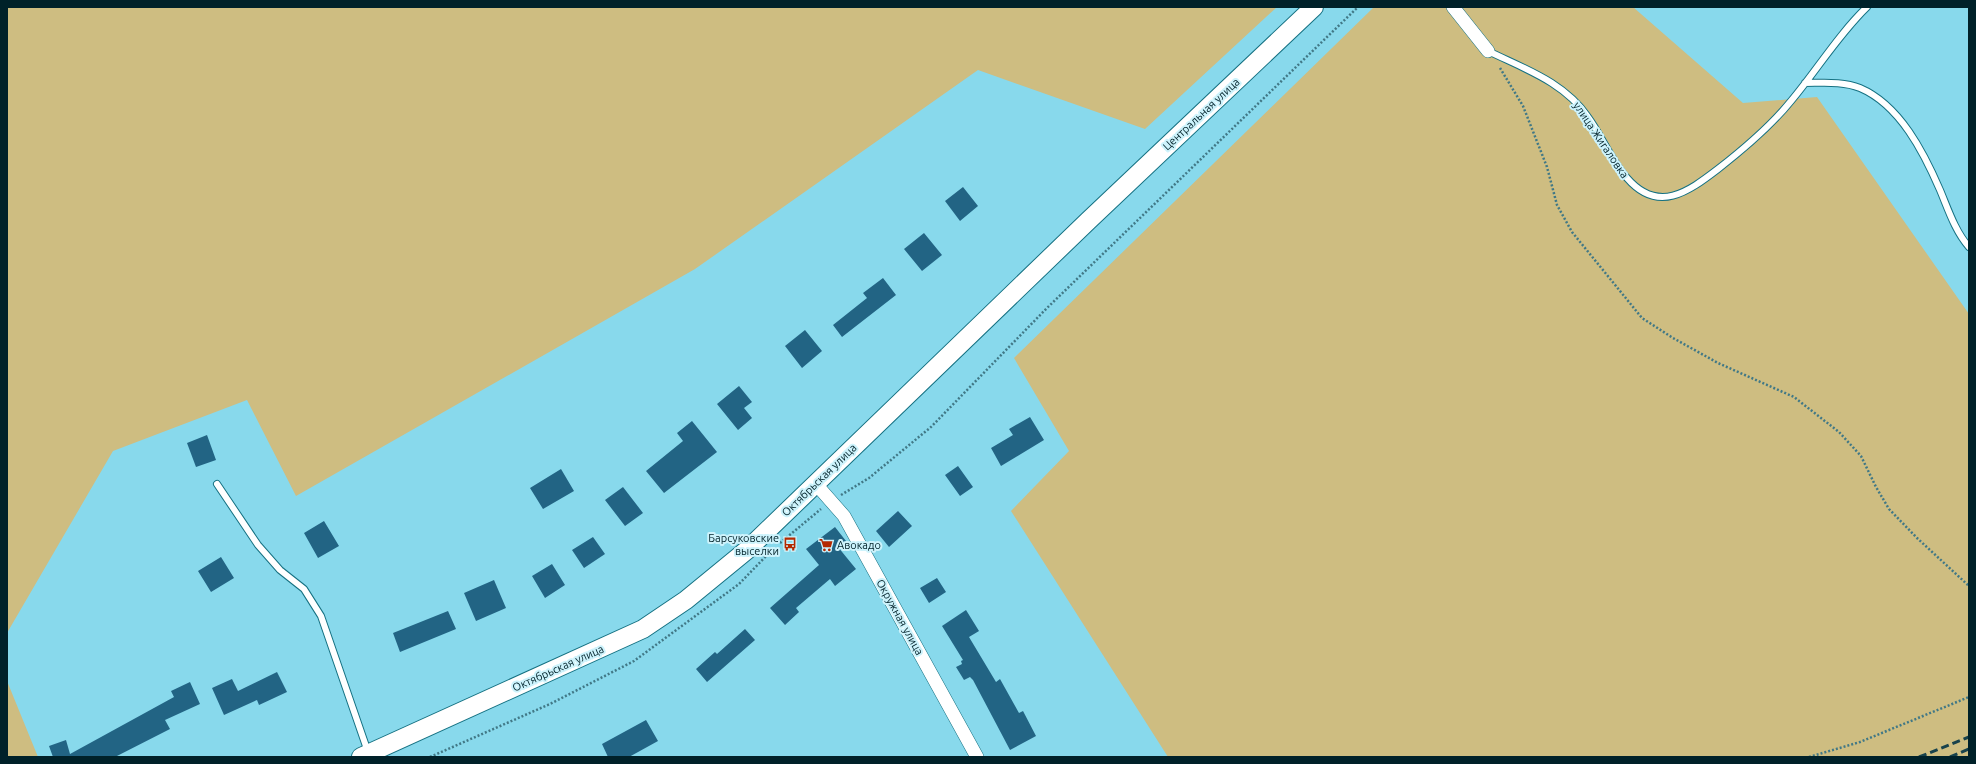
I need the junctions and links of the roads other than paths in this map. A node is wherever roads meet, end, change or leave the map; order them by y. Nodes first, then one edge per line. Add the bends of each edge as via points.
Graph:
1 (1314, 7) edge
2 (1453, 7) edge
3 (1867, 7) edge
4 (1488, 51) joint
5 (1805, 83) junction
6 (1088, 221) joint
7 (1969, 247) edge
8 (815, 483) junction
9 (217, 484) dead end
10 (365, 755) edge
11 (977, 757) edge

1 - 6 main road, Центральная улица
2 - 4 street, улица Жигаловка
3 - 5 lane, улица Жигаловка via 1838,38
4 - 5 lane, улица Жигаловка via 1551,81 1567,93 1588,117 1626,178 1642,192 1657,197 1668,197 1683,192 1745,148 1777,118
5 - 7 lane via 1854,86 1872,95 1889,109 1904,125 1919,148 1960,236
6 - 8 main road, Октябрьская улица
8 - 10 main road, Октябрьская улица via 747,550 686,600 643,629
8 - 11 street, Окружная улица via 844,516
9 - 10 lane via 258,545 280,570 304,589 321,616

